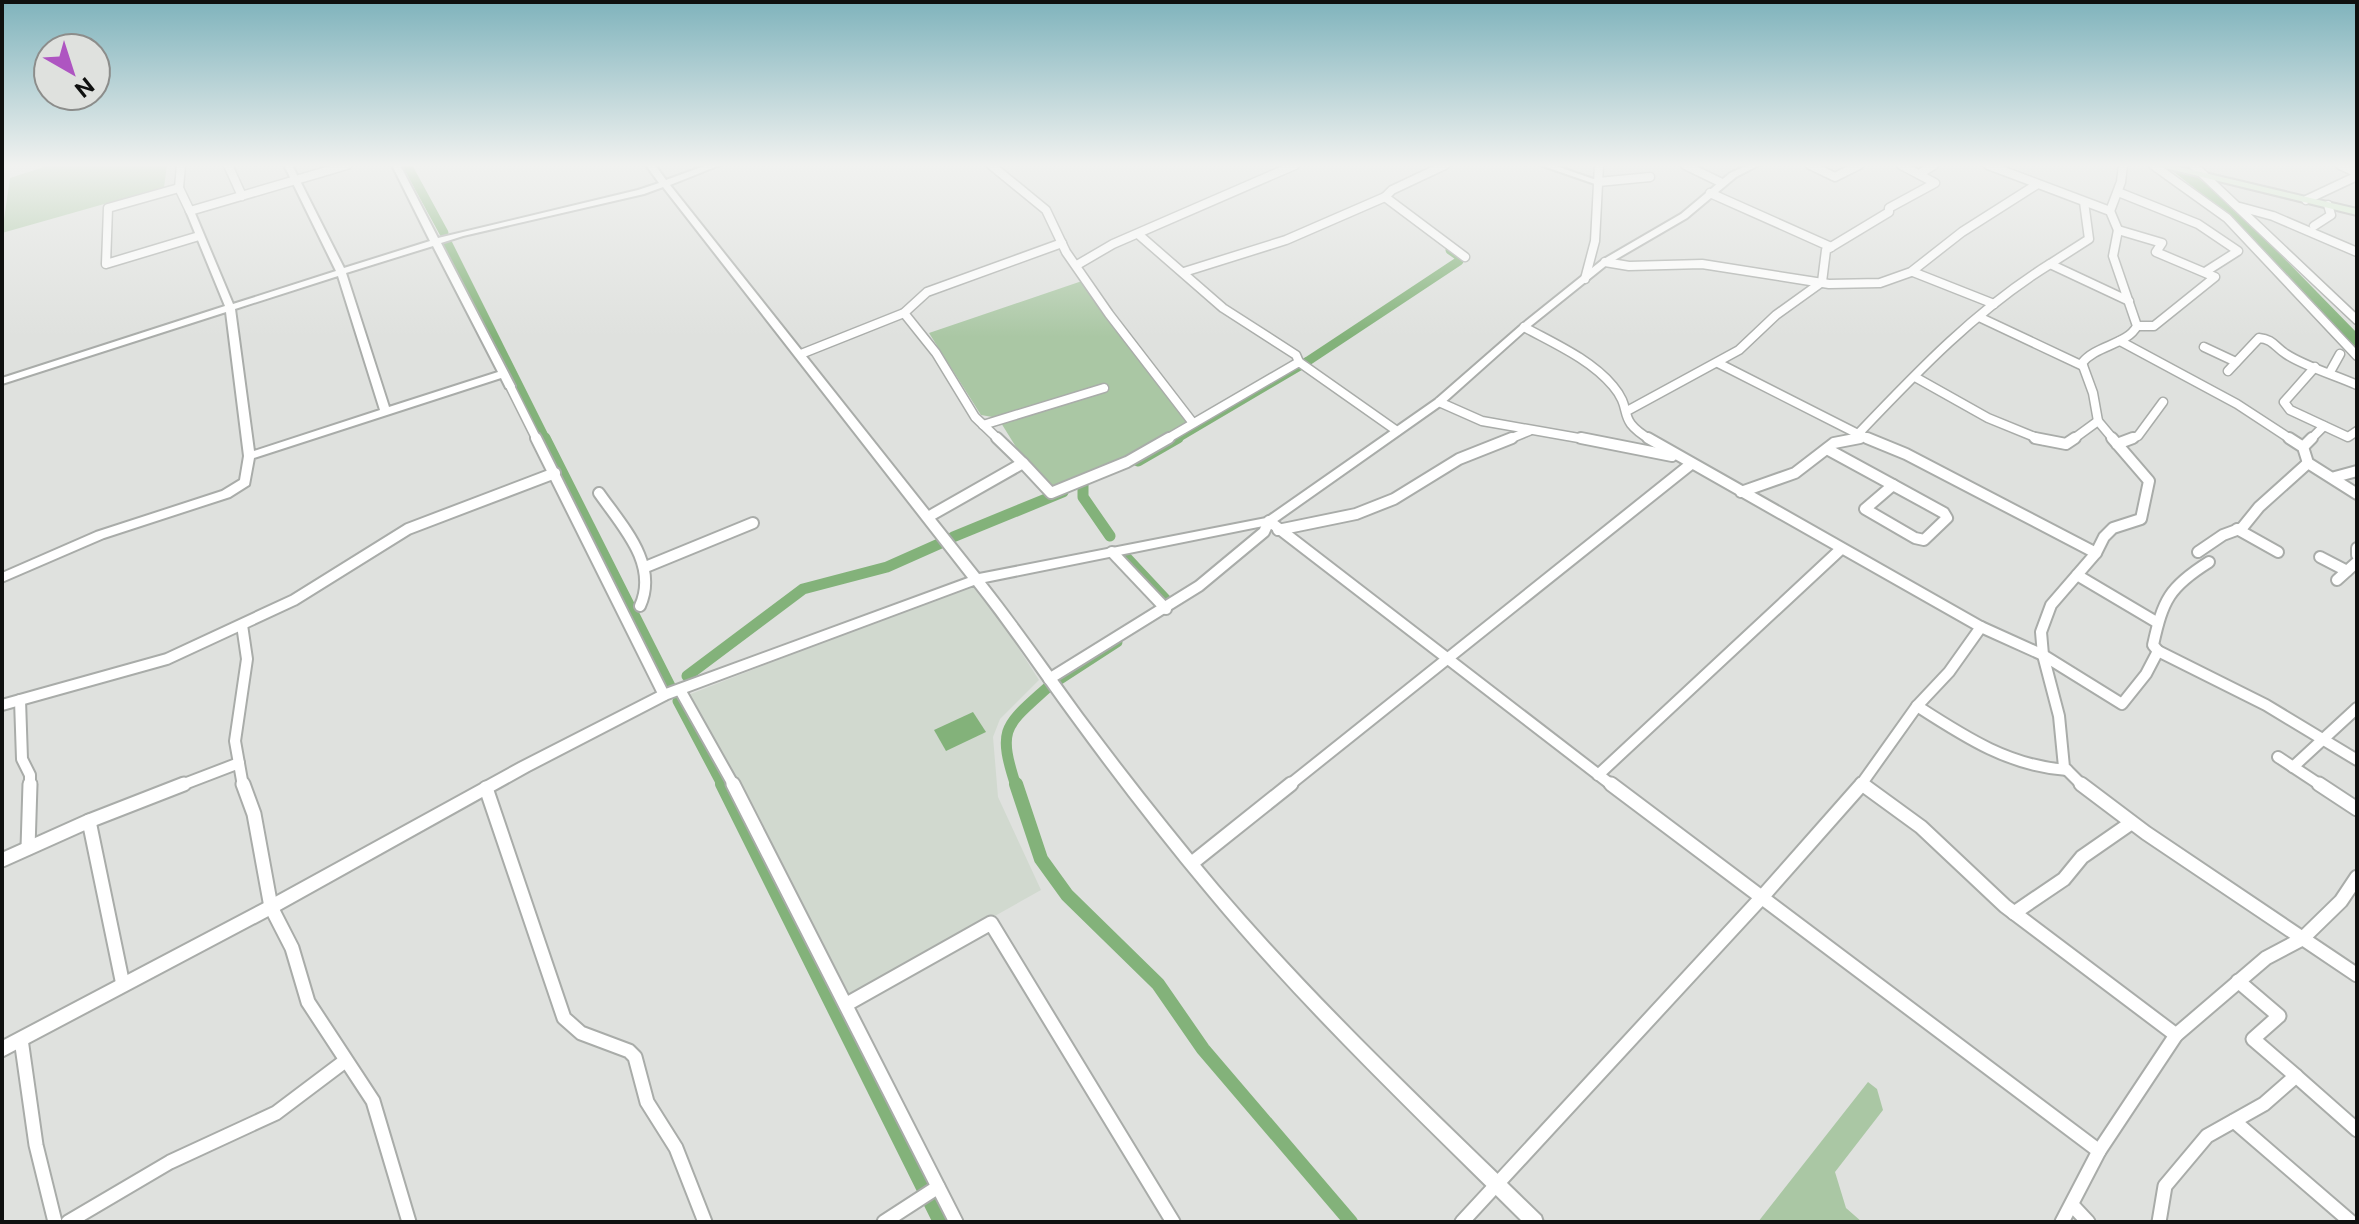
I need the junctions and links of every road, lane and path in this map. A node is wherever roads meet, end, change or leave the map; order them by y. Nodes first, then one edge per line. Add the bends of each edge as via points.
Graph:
1 (107, 222) edge
2 (194, 222) edge
3 (317, 222) edge
4 (426, 222) edge
5 (505, 222) edge
6 (695, 222) edge
7 (1051, 222) edge
8 (1165, 222) edge
9 (1332, 222) edge
10 (1418, 222) edge
11 (1596, 222) edge
12 (1673, 222) edge
13 (1775, 222) edge
14 (1872, 222) edge
15 (1980, 222) edge
16 (2085, 222) edge
17 (2115, 222) edge
18 (2193, 222) edge
19 (2231, 222) edge
20 (2256, 222) edge
21 (2287, 222) edge
22 (2320, 222) edge
23 (2314, 226) dead end
24 (2118, 230) junction
25 (1138, 234) junction
26 (199, 236) junction
27 (436, 242) junction
28 (1062, 243) junction
29 (1831, 247) junction
30 (2357, 252) edge
31 (1465, 257) dead end
32 (1605, 262) junction
33 (2050, 264) junction
34 (1077, 265) junction
35 (341, 271) junction
36 (1184, 272) junction
37 (1913, 272) junction
38 (2205, 272) junction
39 (1585, 279) junction
40 (1822, 282) junction
41 (2129, 301) junction
42 (1994, 304) junction
43 (230, 308) junction
44 (904, 313) junction
45 (1979, 317) junction
46 (2357, 320) edge
47 (2137, 326) junction
48 (1524, 327) junction
49 (2120, 341) junction
50 (2204, 347) dead end
51 (801, 354) junction
52 (2340, 354) dead end
53 (2357, 356) edge
54 (2236, 362) junction
55 (1301, 363) junction
56 (1718, 363) junction
57 (2083, 366) junction
58 (2315, 367) junction
59 (2228, 371) dead end
60 (2330, 372) junction
61 (503, 374) junction
62 (1915, 377) junction
63 (2, 381) edge
64 (2357, 385) edge
65 (510, 386) joint
66 (1104, 388) dead end
67 (1439, 402) junction
68 (2163, 402) dead end
69 (385, 411) junction
70 (1627, 411) junction
71 (2098, 421) junction
72 (1193, 423) junction
73 (983, 425) junction
74 (2324, 426) junction
75 (1397, 431) junction
76 (1529, 431) junction
77 (2357, 431) edge
78 (1861, 435) junction
79 (2117, 444) junction
80 (2303, 447) junction
81 (1827, 449) junction
82 (249, 456) junction
83 (1678, 457) junction
84 (1023, 463) junction
85 (2308, 463) junction
86 (1691, 464) junction
87 (2357, 471) edge
88 (555, 473) junction
89 (2335, 477) junction
90 (1893, 485) junction
91 (1741, 492) junction
92 (599, 493) dead end
93 (2357, 494) edge
94 (928, 517) junction
95 (753, 523) dead end
96 (1274, 526) junction
97 (2237, 529) junction
98 (2357, 548) edge
99 (1841, 549) junction
100 (1112, 552) junction
101 (2198, 552) dead end
102 (2278, 552) dead end
103 (2096, 553) junction
104 (2357, 555) edge
105 (2320, 557) dead end
106 (2209, 562) dead end
107 (648, 566) junction
108 (2353, 567) edge
109 (2077, 575) junction
110 (2, 578) edge
111 (977, 579) junction
112 (2337, 580) dead end
113 (640, 606) dead end
114 (1166, 609) junction
115 (2158, 623) junction
116 (242, 625) junction
117 (1981, 627) junction
118 (2158, 651) junction
119 (2043, 655) junction
120 (1450, 660) junction
121 (1049, 679) junction
122 (680, 690) junction
123 (664, 695) junction
124 (20, 700) junction
125 (2, 705) edge
126 (1917, 706) junction
127 (2357, 708) edge
128 (2322, 738) junction
129 (2278, 757) dead end
130 (2357, 760) edge
131 (239, 763) junction
132 (2293, 767) junction
133 (2067, 770) junction
134 (1598, 775) junction
135 (1862, 784) junction
136 (486, 788) junction
137 (2357, 809) edge
138 (89, 821) junction
139 (2131, 823) junction
140 (28, 848) junction
141 (2, 860) edge
142 (1192, 863) junction
143 (2357, 877) edge
144 (1763, 896) junction
145 (271, 907) junction
146 (2014, 913) junction
147 (2302, 939) junction
148 (2357, 975) edge
149 (2238, 981) junction
150 (123, 985) junction
151 (847, 1004) junction
152 (2176, 1035) junction
153 (21, 1039) junction
154 (2, 1049) edge
155 (345, 1061) junction
156 (2296, 1076) junction
157 (2234, 1121) junction
158 (2357, 1130) edge
159 (2099, 1151) junction
160 (1498, 1186) junction
161 (930, 1192) junction
162 (2073, 1206) junction
163 (55, 1222) edge
164 (68, 1222) edge
165 (409, 1222) edge
166 (705, 1222) edge
167 (884, 1222) edge
168 (956, 1222) edge
169 (1173, 1222) edge
170 (1462, 1222) edge
171 (1535, 1222) edge
172 (2062, 1222) edge
173 (2088, 1222) edge
174 (2159, 1222) edge
175 (2351, 1222) edge

1 - 26 street via 106,264
2 - 26 street
3 - 35 street
4 - 27 street
5 - 27 street
6 - 51 street
7 - 28 street
8 - 25 street
9 - 36 street via 1222,264
10 - 31 street
11 - 39 street
12 - 32 street
13 - 29 street
14 - 29 street
15 - 37 street
16 - 33 street via 2089,239
17 - 24 street
18 - 38 street via 2238,251
19 - 53 street
20 - 46 street
21 - 30 street
22 - 23 street
24 - 38 street via 2162,243 2156,252
24 - 41 street via 2113,256
25 - 34 street
25 - 36 street
26 - 43 street
27 - 35 street
27 - 61 street
28 - 34 street
28 - 44 street via 927,292
29 - 40 street via 1824,256
32 - 39 street
32 - 40 street via 1623,267 1703,264
33 - 41 street
33 - 42 street
34 - 72 street
35 - 43 street
35 - 69 street
36 - 55 street via 1229,313
37 - 40 street via 1885,282
37 - 42 street
38 - 47 street via 2215,277 2154,326
39 - 48 street
40 - 56 street
41 - 47 street
42 - 45 street
43 - 63 street
43 - 82 street
44 - 51 street
44 - 73 street
45 - 57 street
45 - 62 street via 1946,342
47 - 49 street
48 - 67 street
48 - 70 street via 1609,379
49 - 57 street via 2090,353
49 - 80 street via 2237,404
50 - 54 street
51 - 94 street
52 - 60 street
54 - 58 street via 2259,338 2267,338 2284,353
54 - 59 street
55 - 72 street
55 - 75 street
56 - 70 street
56 - 78 street
57 - 71 street
58 - 60 street
58 - 74 street via 2284,402
60 - 64 street
61 - 65 street
61 - 69 street
62 - 71 street via 2039,442 2066,444
62 - 78 street
65 - 88 street
66 - 73 street
67 - 75 street
67 - 76 street via 1462,416
68 - 79 street via 2138,436
69 - 82 street
70 - 83 street via 1626,421 1634,430
71 - 79 street
72 - 84 street via 1127,462 1051,493
73 - 84 street
74 - 77 street via 2348,437
74 - 80 street
75 - 96 street
76 - 83 street
76 - 96 street via 1459,459 1394,499 1356,514
78 - 81 street
78 - 103 street
79 - 103 street via 2149,481 2144,514 2113,528
80 - 85 street
81 - 90 street
81 - 91 street via 1795,473
82 - 110 street via 248,475 238,488 100,535
83 - 86 street
84 - 94 street
85 - 89 street
85 - 97 street
86 - 91 street
86 - 120 street
87 - 89 street
88 - 116 street via 408,529 294,600
88 - 123 street
89 - 93 street
90 - 90 street via 1865,509 1924,540 1947,518
91 - 99 street
92 - 107 street
94 - 111 street
95 - 107 street
96 - 100 street
96 - 114 street
96 - 120 street
97 - 101 street
97 - 102 street
98 - 104 street
99 - 117 street
99 - 134 street
100 - 111 street
100 - 114 street
103 - 109 street
105 - 108 street
106 - 115 street via 2176,582
107 - 113 street via 646,598
108 - 112 street
109 - 115 street
109 - 119 street via 2051,605 2041,632
111 - 121 street
111 - 122 street
114 - 121 street
115 - 118 street via 2153,645
116 - 124 street via 167,659
116 - 131 street via 247,659 236,720
117 - 119 street
117 - 126 street
118 - 119 street via 2122,704
118 - 128 street
119 - 133 street
120 - 134 street
120 - 142 street
121 - 142 street
122 - 123 street
122 - 151 street
123 - 136 street
124 - 125 street
124 - 140 street via 22,759 30,775
126 - 133 street via 2012,761
126 - 135 street
127 - 128 street
128 - 130 street
128 - 132 street
129 - 132 street
131 - 138 street
131 - 145 street
132 - 137 street
133 - 139 street
134 - 144 street
135 - 144 street
135 - 146 street via 1921,827
136 - 145 street
136 - 166 street via 564,1018 581,1033 635,1057 647,1102 676,1148
138 - 140 street
138 - 150 street
139 - 146 street
139 - 147 street
140 - 141 street
142 - 160 street via 1287,974
143 - 147 street
144 - 159 street
144 - 160 street
145 - 150 street
145 - 155 street via 292,948 303,993
146 - 152 street
147 - 148 street
147 - 149 street
149 - 152 street
149 - 156 street via 2279,1016 2253,1039
150 - 153 street
151 - 161 street
151 - 169 street via 991,923
152 - 159 street
153 - 154 street
153 - 163 street via 36,1145
155 - 164 street via 276,1113 170,1162
155 - 165 street via 373,1101
156 - 157 street
156 - 158 street
157 - 174 street via 2207,1136 2165,1186
157 - 175 street
159 - 162 street
160 - 170 street
160 - 171 street
161 - 167 street
161 - 168 street
162 - 172 street
162 - 173 street

